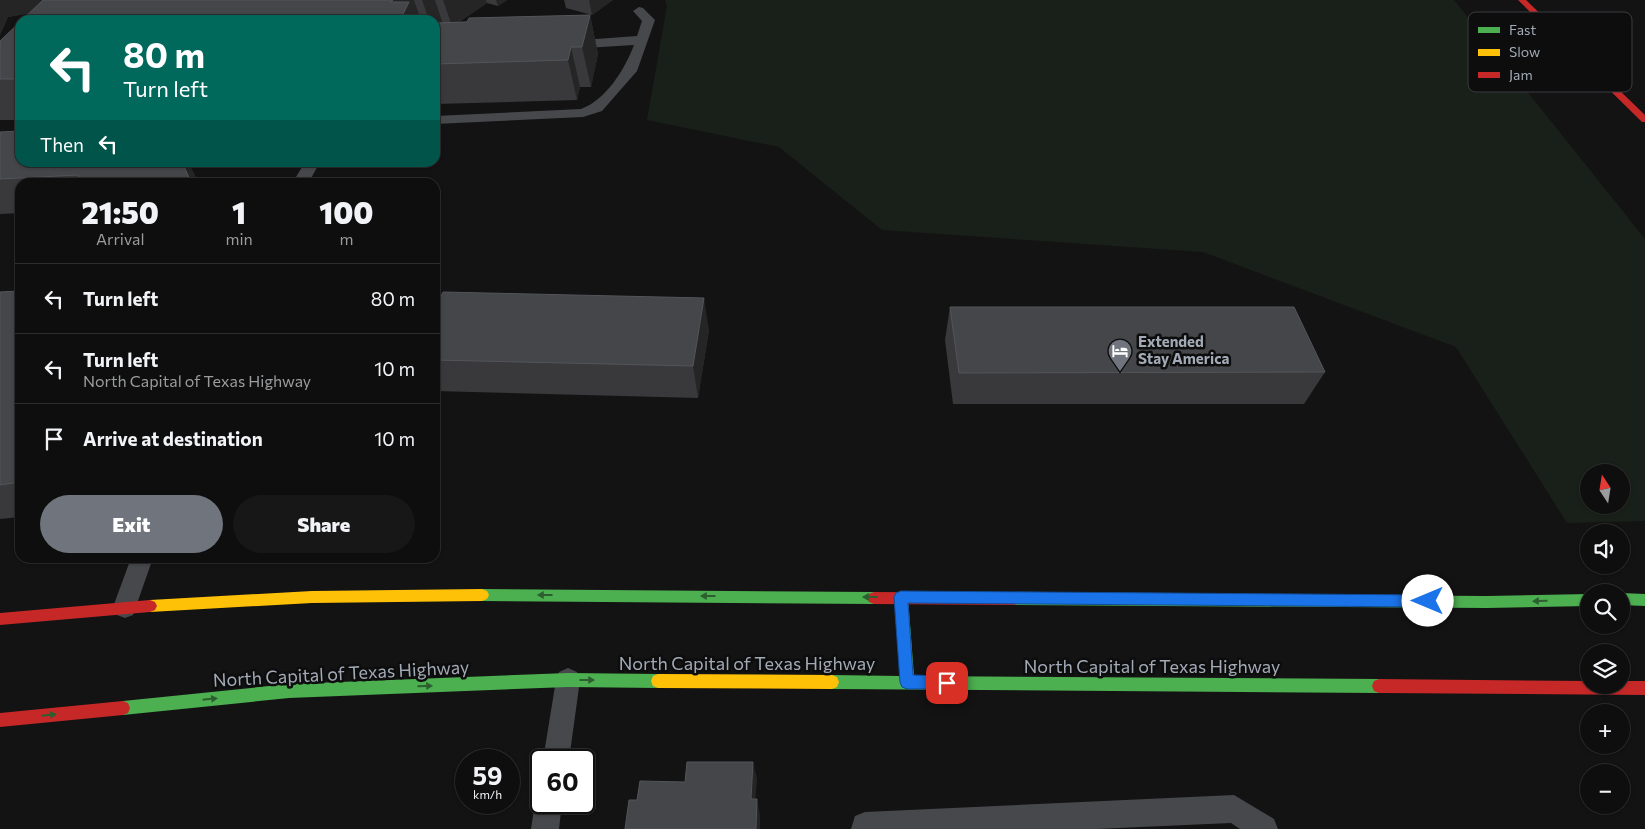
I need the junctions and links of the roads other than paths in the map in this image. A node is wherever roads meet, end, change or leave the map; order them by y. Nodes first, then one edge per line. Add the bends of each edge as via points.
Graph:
1 (1522, 0) edge
2 (639, 10) dead end
3 (1534, 12) edge
4 (642, 40) junction
5 (556, 46) edge
6 (1616, 92) edge
7 (440, 120) edge
8 (1645, 120) edge
9 (310, 167) edge
10 (303, 178) edge
11 (140, 563) edge
12 (901, 597) junction
13 (1580, 600) edge
14 (1630, 600) edge
15 (1645, 600) edge
16 (125, 607) junction
17 (0, 620) edge
18 (568, 680) junction
19 (907, 682) junction
20 (1645, 688) edge
21 (0, 720) edge
22 (558, 749) edge
23 (547, 814) edge
24 (544, 829) edge
25 (865, 829) edge
26 (1264, 829) edge

1 - 3 main road
2 - 4 lane via 649,20
4 - 5 lane
4 - 7 lane via 632,68 597,108 583,113
6 - 8 main road
9 - 10 lane
11 - 16 lane
13 -> 12 main road
12 -> 16 main road via 521,595 312,598
12 - 19 main road
14 - 15 main road
16 - 17 main road
18 -> 19 main road, North Capital of Texas Highway
21 -> 18 main road, North Capital of Texas Highway via 289,691
18 - 22 lane
19 - 20 main road, North Capital of Texas Highway
23 - 24 lane
25 - 26 lane via 865,826 1234,809

